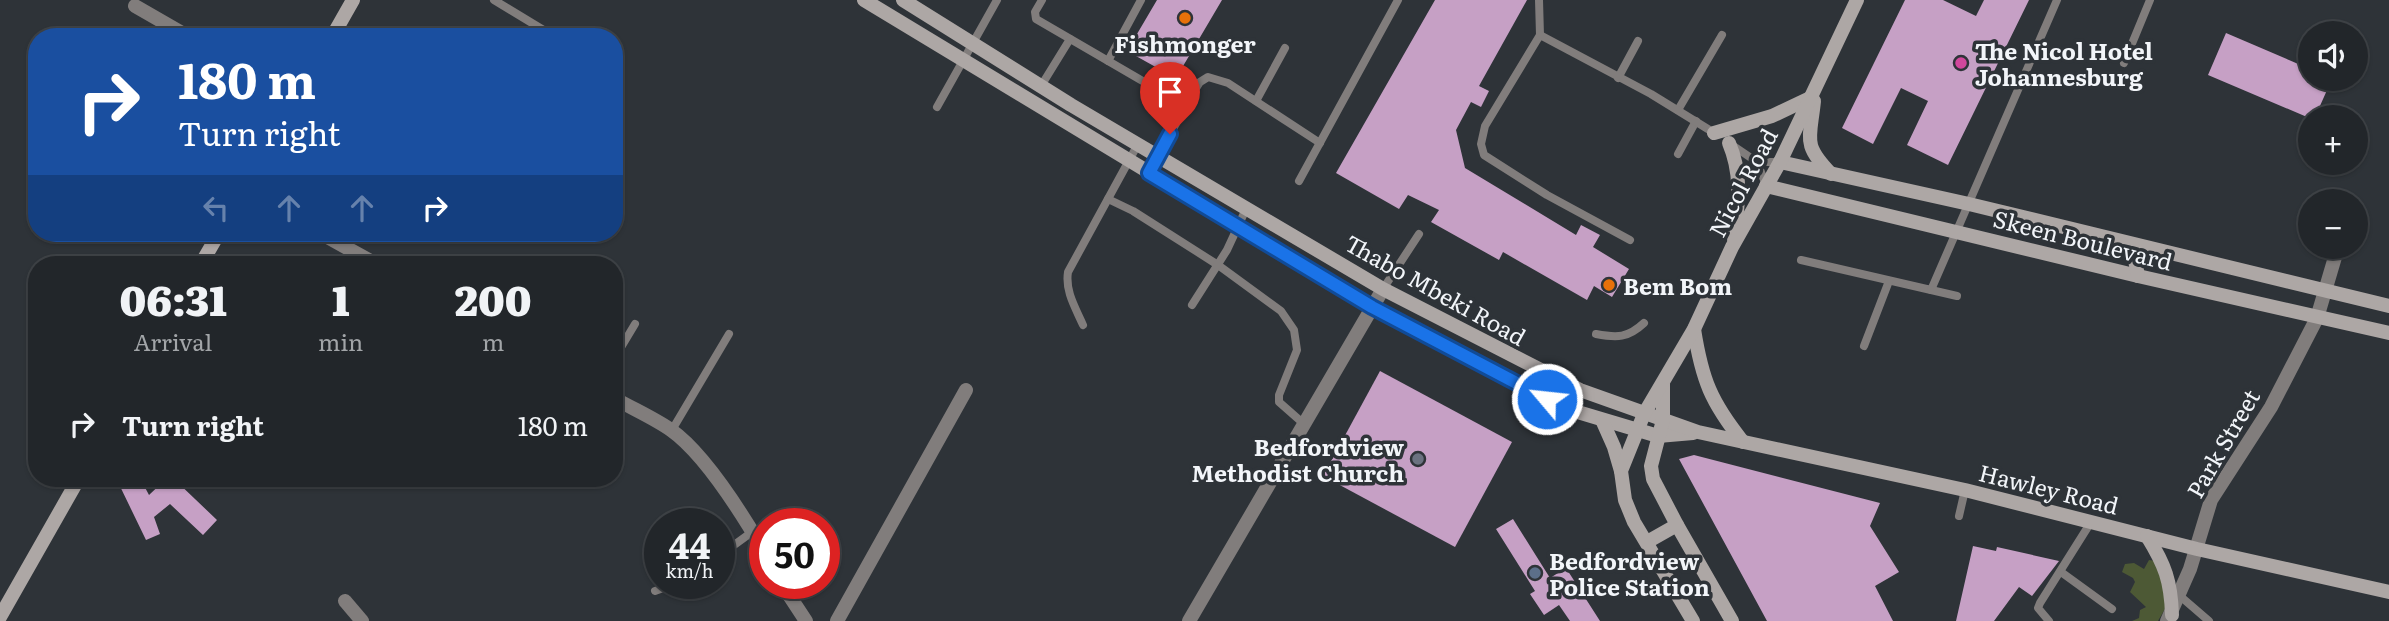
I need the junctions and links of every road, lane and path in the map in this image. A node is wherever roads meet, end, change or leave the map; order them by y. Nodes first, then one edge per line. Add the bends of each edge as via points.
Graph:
1 (353, 0) edge
2 (494, 0) edge
3 (904, 0) edge
4 (997, 0) edge
5 (1042, 0) edge
6 (1142, 0) edge
7 (1398, 0) edge
8 (1539, 0) edge
9 (1857, 0) edge
10 (2057, 0) edge
11 (2150, 0) edge
12 (867, 2) edge
13 (135, 6) dead end
14 (173, 28) edge
15 (337, 28) edge
16 (540, 28) edge
17 (1541, 35) junction
18 (1722, 35) dead end
19 (1070, 39) junction
20 (1638, 41) dead end
21 (973, 42) junction
22 (1285, 48) dead end
23 (963, 60) junction
24 (1108, 61) junction
25 (2124, 63) dead end
26 (1618, 78) junction
27 (1146, 83) dead end
28 (1041, 86) junction
29 (1813, 92) junction
30 (1256, 101) junction
31 (937, 107) dead end
32 (1678, 110) junction
33 (1696, 121) junction
34 (1714, 132) junction
35 (1320, 143) junction
36 (1729, 143) junction
37 (1138, 144) junction
38 (1678, 154) dead end
39 (1158, 156) junction
40 (1129, 161) junction
41 (1757, 162) junction
42 (1780, 162) junction
43 (1149, 173) junction
44 (1831, 174) junction
45 (1300, 181) dead end
46 (1766, 186) junction
47 (1108, 199) junction
48 (1969, 204) junction
49 (1246, 209) junction
50 (1238, 226) junction
51 (1958, 232) junction
52 (1419, 234) dead end
53 (1630, 240) dead end
54 (335, 242) edge
55 (2132, 244) junction
56 (1732, 247) junction
57 (359, 256) edge
58 (2335, 259) edge
59 (1801, 260) dead end
60 (1218, 265) junction
61 (2137, 276) junction
62 (1889, 281) junction
63 (1383, 289) junction
64 (1931, 290) junction
65 (2324, 291) junction
66 (1957, 296) dead end
67 (1192, 305) dead end
68 (2389, 306) edge
69 (1372, 307) junction
70 (2317, 318) junction
71 (1644, 323) dead end
72 (635, 324) dead end
73 (1083, 325) dead end
74 (1694, 329) junction
75 (2389, 332) edge
76 (729, 334) dead end
77 (1596, 334) dead end
78 (623, 344) edge
79 (1864, 346) dead end
80 (1663, 383) junction
81 (965, 390) dead end
82 (623, 403) edge
83 (1644, 414) junction
84 (1602, 420) junction
85 (1663, 420) junction
86 (1304, 424) junction
87 (672, 430) junction
88 (1638, 430) junction
89 (1698, 432) junction
90 (1658, 436) junction
91 (1743, 442) junction
92 (1621, 471) junction
93 (74, 487) edge
94 (1965, 490) junction
95 (1958, 516) dead end
96 (2091, 522) junction
97 (1677, 525) junction
98 (749, 527) edge
99 (749, 533) edge
100 (2147, 536) junction
101 (1647, 542) junction
102 (735, 544) edge
103 (2197, 549) junction
104 (2061, 572) junction
105 (2389, 592) edge
106 (2180, 596) junction
107 (792, 599) edge
108 (345, 601) dead end
109 (2112, 609) dead end
110 (0, 617) edge
111 (2170, 618) edge
112 (362, 621) edge
113 (806, 621) edge
114 (837, 621) edge
115 (1189, 621) edge
116 (1693, 621) edge
117 (1732, 621) edge
118 (2049, 621) edge
119 (2209, 621) edge

1 - 15 main road
2 - 16 lane
3 - 21 main road
4 - 21 lane
5 - 19 lane via 1035,12 1038,21
6 - 24 lane
7 - 35 lane
8 - 17 lane
9 - 29 main road, Nicol Road
10 - 48 lane
11 - 25 lane
12 - 23 main road, Thabo Mbeki Road
13 - 14 street
17 - 26 lane
17 - 53 lane via 1485,126 1484,155
18 - 32 lane
19 - 24 lane
19 - 28 lane
20 - 26 lane
21 - 23 lane
21 - 28 main road
22 - 30 lane
23 - 31 lane
23 - 40 main road, Thabo Mbeki Road
24 - 27 lane
26 - 32 lane
28 - 37 main road
29 - 34 main road via 1772,117
29 - 42 main road, Nicol Road
29 - 44 main road via 1810,148
30 - 35 lane
30 - 39 lane via 1228,83 1209,77 1200,82
32 - 33 lane
33 - 34 lane
33 - 38 lane
34 - 36 lane
35 - 45 lane
36 - 41 lane
36 - 56 main road via 1739,185
37 - 39 main road
37 - 40 lane
39 - 43 lane
39 - 49 main road, Thabo Mbeki Road
40 - 43 main road, Thabo Mbeki Road
40 - 47 lane
41 - 42 lane
41 - 46 lane
42 - 44 main road, Skeen Boulevard
42 - 46 main road, Nicol Road
43 - 50 main road, Thabo Mbeki Road
44 - 48 main road, Skeen Boulevard
46 - 51 main road, Skeen Boulevard
46 - 56 main road, Nicol Road
47 - 60 lane
47 - 73 lane via 1066,282
48 - 51 lane
48 - 55 main road, Skeen Boulevard
49 - 50 lane
49 - 63 main road, Thabo Mbeki Road
50 - 60 lane
50 - 69 main road, Thabo Mbeki Road
51 - 61 main road, Skeen Boulevard
51 - 64 lane
52 - 63 lane
54 - 57 street
55 - 61 main road
55 - 65 main road, Skeen Boulevard
56 - 74 main road, Nicol Road
58 - 65 street, Park Street
59 - 62 lane
60 - 67 lane
60 - 86 lane via 1281,311 1294,330 1297,350 1279,402
61 - 70 main road, Skeen Boulevard
62 - 64 lane
62 - 79 lane
63 - 69 street
63 - 83 main road, Thabo Mbeki Road via 1556,380
64 - 66 lane
65 - 68 main road, Skeen Boulevard
65 - 70 street, Park Street
69 - 84 main road, Thabo Mbeki Road via 1547,399
69 - 86 street
70 - 75 main road, Skeen Boulevard
70 - 103 street, Park Street via 2271,407 2211,500
71 - 77 lane via 1633,334
72 - 78 lane
74 - 80 main road, Nicol Road
74 - 91 main road via 1709,391 1718,411
76 - 87 lane
80 - 83 main road, Nicol Road
80 - 85 main road, Nicol Road
81 - 114 street
82 - 87 street
83 - 85 main road, Hawley Road
83 - 88 main road, Nicol Road
84 - 88 main road, Thabo Mbeki Road
84 - 92 main road
85 - 89 main road, Hawley Road
85 - 90 main road, Nicol Road
86 - 115 street
87 - 98 street via 716,479
88 - 90 main road, Hawley Road
88 - 92 main road
89 - 90 main road, Hawley Road
89 - 91 main road, Hawley Road
90 - 97 main road via 1651,466
91 - 94 main road, Hawley Road
92 - 101 main road via 1625,500
93 - 110 main road
94 - 95 lane
94 - 96 main road, Hawley Road
96 - 100 main road, Hawley Road
96 - 104 lane
97 - 101 main road
97 - 117 main road
99 - 102 lane
100 - 103 main road, Hawley Road
100 - 111 main road via 2166,570
101 - 116 main road
103 - 105 main road, Hawley Road
103 - 106 street, Park Street
104 - 109 lane
104 - 118 lane via 2038,608
106 - 111 street, Park Street
106 - 119 lane
107 - 113 street
108 - 112 street

